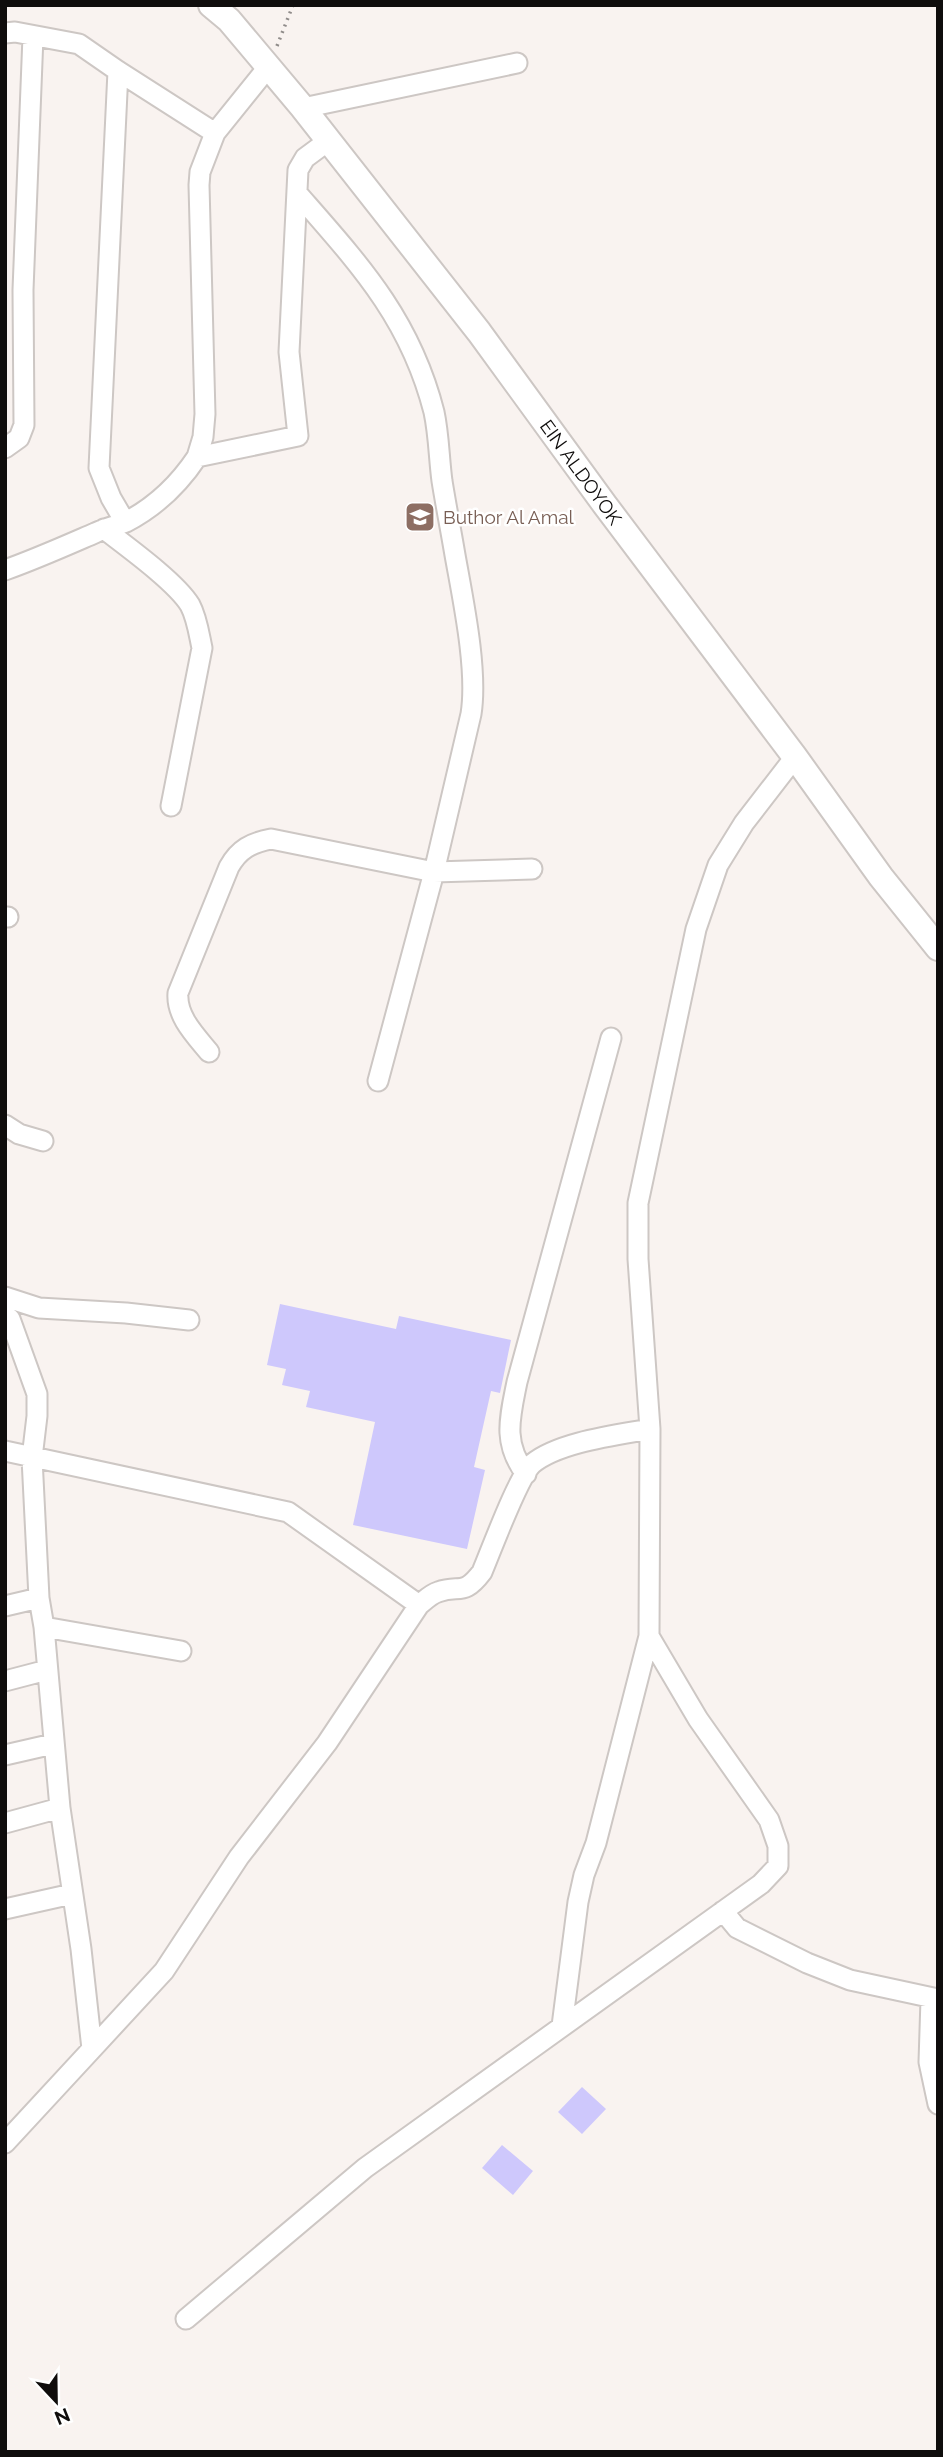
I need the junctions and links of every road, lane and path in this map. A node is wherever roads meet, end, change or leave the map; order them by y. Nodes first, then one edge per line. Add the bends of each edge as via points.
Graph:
1 (211, 5) edge
2 (293, 5) edge
3 (5, 33) edge
4 (33, 36) junction
5 (517, 63) dead end
6 (269, 66) junction
7 (118, 71) junction
8 (303, 108) junction
9 (215, 133) junction
10 (328, 141) junction
11 (297, 193) junction
12 (5, 448) edge
13 (197, 457) junction
14 (125, 522) junction
15 (104, 529) junction
16 (5, 570) edge
17 (795, 757) junction
18 (171, 806) dead end
19 (531, 869) dead end
20 (434, 872) junction
21 (938, 948) edge
22 (611, 1038) dead end
23 (209, 1052) dead end
24 (378, 1081) dead end
25 (5, 1125) edge
26 (43, 1141) dead end
27 (5, 1297) edge
28 (5, 1315) edge
29 (189, 1320) dead end
30 (650, 1429) junction
31 (5, 1451) edge
32 (32, 1458) junction
33 (526, 1474) junction
34 (39, 1598) junction
35 (419, 1605) junction
36 (5, 1606) edge
37 (44, 1626) junction
38 (649, 1636) junction
39 (181, 1651) dead end
40 (47, 1670) junction
41 (5, 1681) edge
42 (53, 1744) junction
43 (5, 1755) edge
44 (60, 1808) junction
45 (5, 1823) edge
46 (72, 1894) junction
47 (5, 1909) edge
48 (723, 1911) junction
49 (935, 1999) edge
50 (562, 2026) junction
51 (92, 2049) junction
52 (938, 2104) edge
53 (5, 2143) edge
54 (186, 2319) dead end

1 - 6 main road, EIN ALDOYOK
2 - 6 path
3 - 4 street
4 - 7 street via 79,44
4 - 12 street via 23,302 24,425 19,438
5 - 8 street
6 - 8 main road, EIN ALDOYOK
6 - 9 street
7 - 9 street
7 - 14 street via 99,468
8 - 10 main road, EIN ALDOYOK
9 - 13 street via 199,185 205,414
10 - 11 street via 305,158 298,170
10 - 17 main road, EIN ALDOYOK via 479,332
11 - 13 street via 289,352 298,436
11 - 20 street via 387,302 417,359 434,414 474,694
13 - 14 street via 181,481
14 - 15 street
15 - 16 street
15 - 18 street via 176,590 190,605 198,625 202,648
17 - 21 main road, EIN ALDOYOK
17 - 30 street via 718,865 695,929 638,1203
19 - 20 street
20 - 23 street via 271,839 246,846 229,867 178,993 181,1014
20 - 24 street
22 - 33 street via 512,1404 510,1439 515,1460
25 - 26 street
27 - 29 street via 39,1308
28 - 32 street via 37,1394
30 - 33 street via 568,1445 531,1465
30 - 38 street
31 - 32 street
32 - 34 street
32 - 35 street via 288,1512
33 - 35 street via 472,1585 438,1592
34 - 36 street
34 - 37 street
35 - 51 street via 327,1743 239,1857 164,1971
37 - 39 street
37 - 40 street
38 - 48 street via 698,1719 769,1820 778,1846 778,1866
38 - 50 street via 596,1843 583,1875
40 - 41 street
40 - 42 street
42 - 43 street
42 - 44 street
44 - 45 street
44 - 46 street
46 - 47 street
46 - 51 street
48 - 49 street via 737,1928 807,1963 850,1980
48 - 50 street
49 - 52 street via 929,2062
50 - 54 street via 365,2168
51 - 53 street

